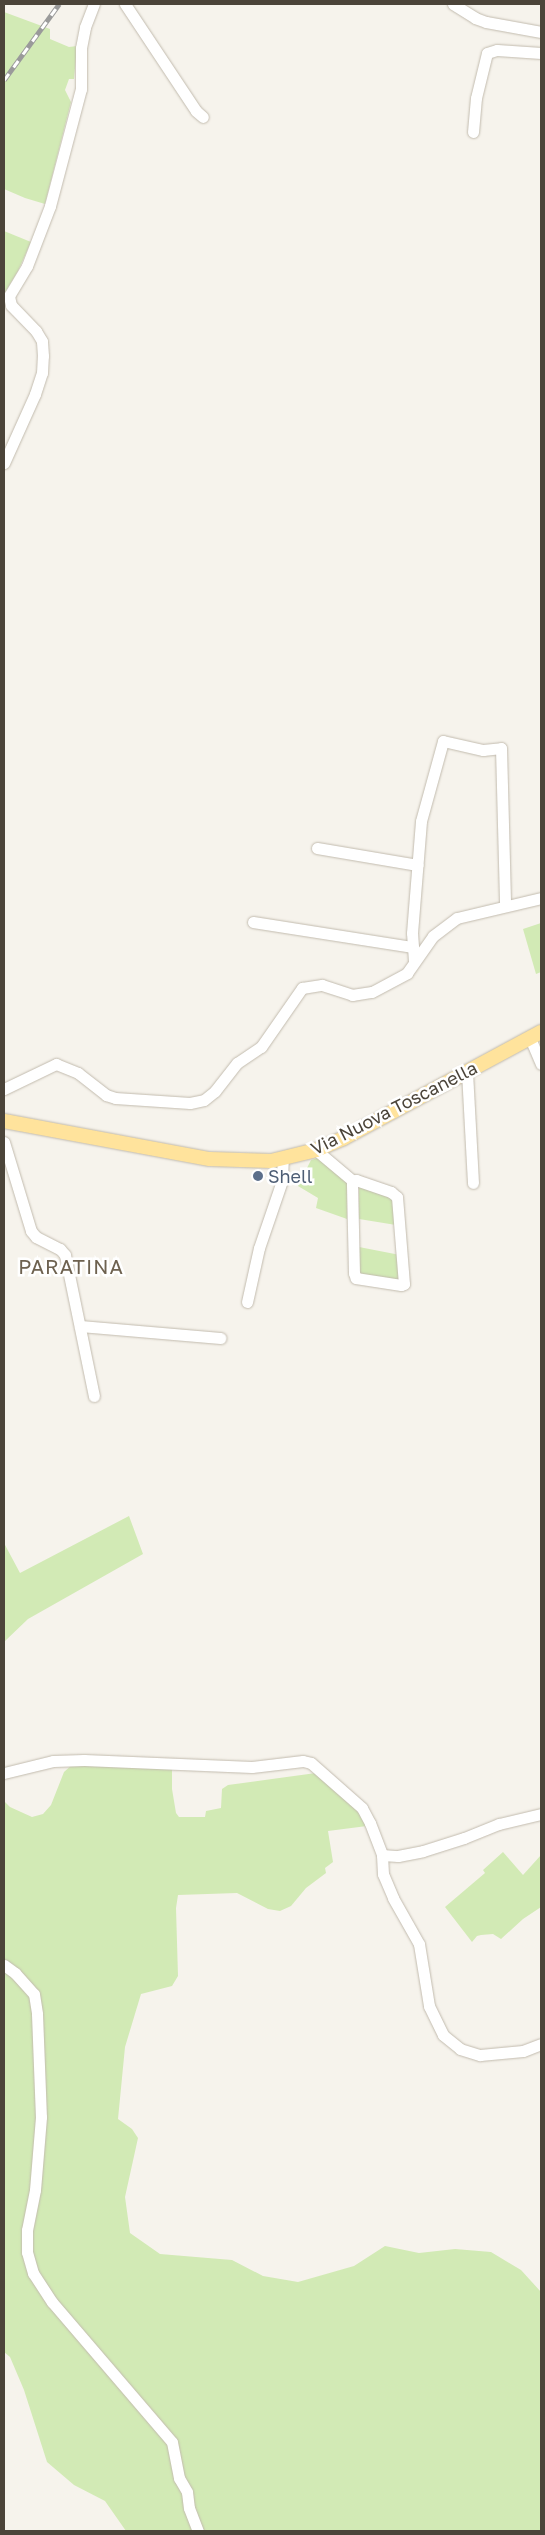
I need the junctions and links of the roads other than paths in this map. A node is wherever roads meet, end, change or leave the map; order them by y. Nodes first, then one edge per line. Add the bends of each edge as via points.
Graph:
1 (94, 4) edge
2 (125, 4) edge
3 (453, 4) edge
4 (541, 32) edge
5 (541, 53) edge
6 (203, 117) dead end
7 (473, 132) dead end
8 (4, 463) edge
9 (317, 848) dead end
10 (418, 865) junction
11 (541, 898) edge
12 (505, 906) junction
13 (253, 922) dead end
14 (414, 948) junction
15 (414, 961) junction
16 (536, 1035) edge
17 (541, 1064) edge
18 (467, 1072) junction
19 (4, 1089) edge
20 (4, 1121) edge
21 (4, 1142) edge
22 (316, 1150) junction
23 (284, 1158) junction
24 (353, 1181) junction
25 (474, 1183) dead end
26 (247, 1302) dead end
27 (80, 1326) junction
28 (220, 1338) dead end
29 (94, 1396) dead end
30 (4, 1773) edge
31 (541, 1814) edge
32 (382, 1855) junction
33 (4, 1965) edge
34 (541, 2044) edge
35 (198, 2531) edge

1 - 8 street via 85,28 80,89 50,206 27,266 9,296 11,305 42,341 44,356 40,380
2 - 6 street
3 - 4 street via 486,22
5 - 7 street via 497,50 487,53 476,98
9 - 10 street
10 - 12 street via 421,821 443,741 483,750 501,748
10 - 14 street via 412,933
11 - 12 street
12 - 15 street via 457,918 433,936
13 - 14 street
14 - 15 street
15 - 19 street via 407,973 372,992 352,995 322,985 302,988 261,1047 237,1063 204,1100 190,1103 115,1098 106,1095 78,1073 56,1064
16 - 17 street
16 - 18 main road, Via Nuova Toscanella
18 - 22 main road, Via Nuova Toscanella
18 - 25 street
20 - 23 main road, Via Nuova Toscanella via 210,1159 250,1162
21 - 27 street via 31,1231 65,1255
22 - 23 main road, Via Nuova Toscanella
22 - 24 street
23 - 26 street via 282,1181 259,1248
24 - 24 street via 362,1181 397,1197 404,1284 356,1278 353,1267
27 - 28 street
27 - 29 street
30 - 32 street via 53,1761 76,1760 252,1767 303,1761 324,1772 362,1808
31 - 32 street via 499,1824 423,1851 398,1856
32 - 34 street via 383,1874 419,1944 429,2006 443,2036 460,2049 480,2055 523,2051
33 - 35 street via 34,1994 37,2014 41,2117 35,2190 27,2230 33,2273 52,2302 172,2442 178,2478 187,2492

